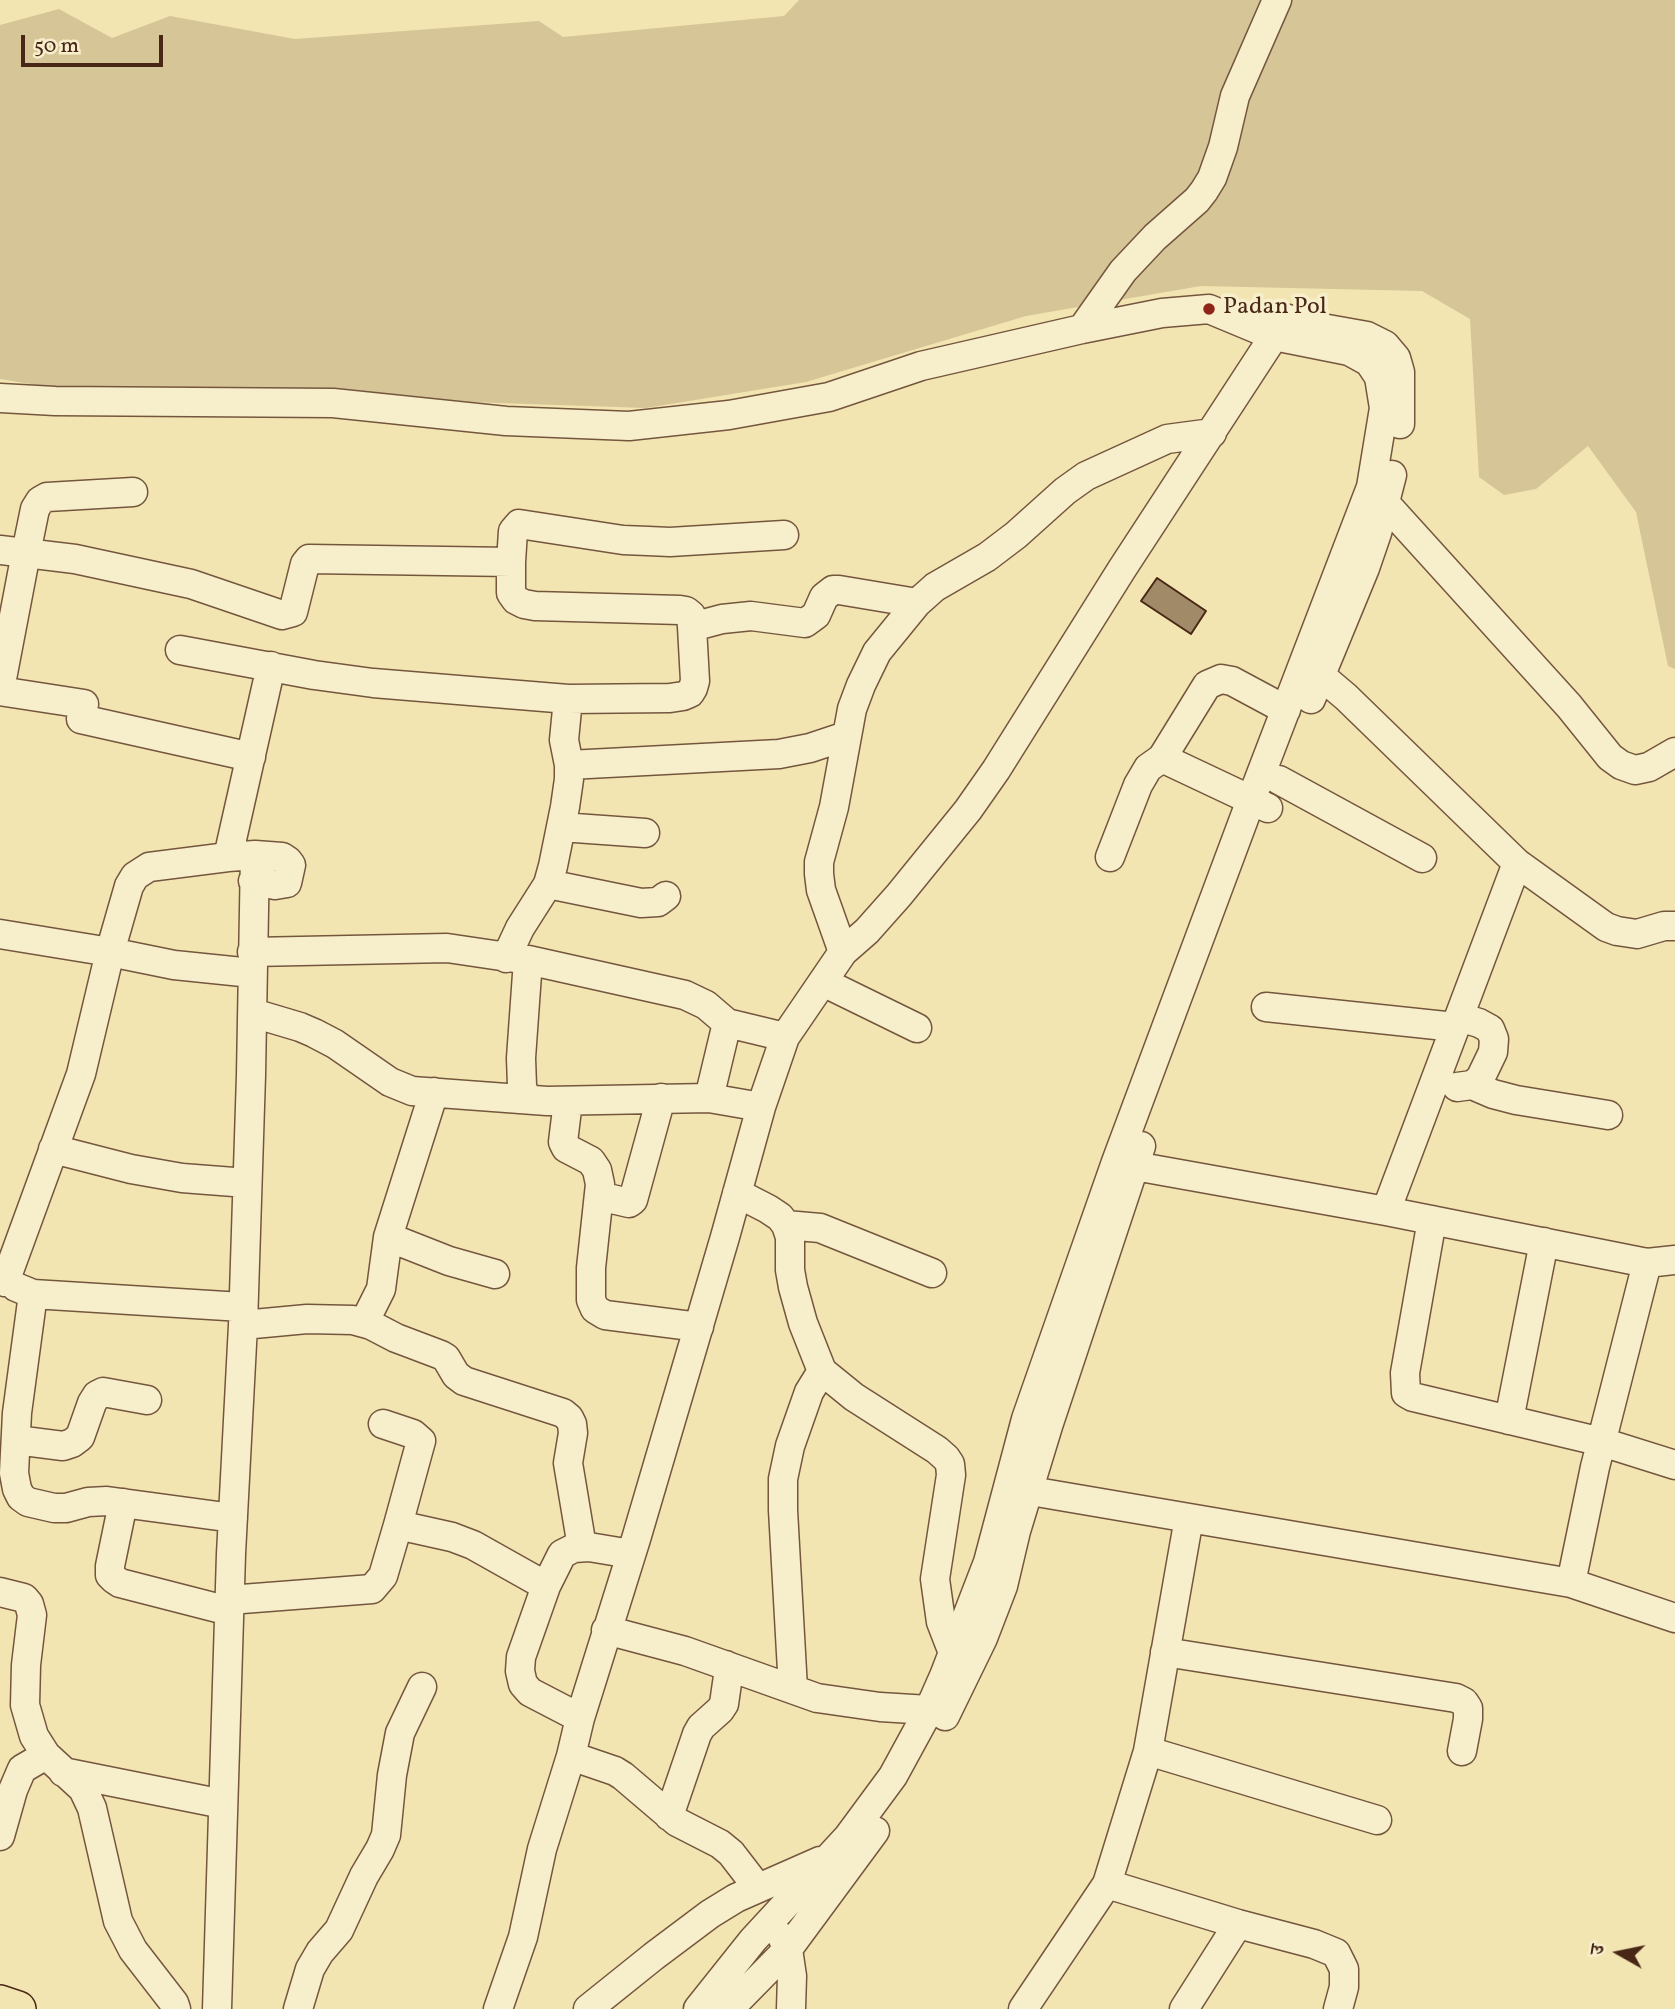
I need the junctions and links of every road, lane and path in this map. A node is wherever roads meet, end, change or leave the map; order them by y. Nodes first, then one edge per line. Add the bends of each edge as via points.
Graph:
1 (1277, 0) edge
2 (1275, 326) junction
3 (1082, 329) junction
4 (0, 398) edge
5 (1212, 433) junction
6 (133, 492) dead end
7 (1378, 495) junction
8 (784, 535) dead end
9 (13, 552) edge
10 (511, 562) junction
11 (917, 603) junction
12 (692, 627) junction
13 (180, 650) dead end
14 (271, 666) junction
15 (1320, 675) junction
16 (0, 690) edge
17 (568, 698) junction
18 (1286, 710) junction
19 (846, 736) junction
20 (1675, 752) edge
21 (251, 757) junction
22 (1162, 758) junction
23 (569, 765) junction
24 (1279, 779) junction
25 (1259, 804) junction
26 (561, 827) junction
27 (645, 833) dead end
28 (1110, 857) dead end
29 (1422, 858) dead end
30 (1517, 863) junction
31 (245, 864) junction
32 (548, 884) junction
33 (666, 896) dead end
34 (1675, 926) edge
35 (0, 933) edge
36 (110, 952) junction
37 (844, 952) junction
38 (517, 959) junction
39 (252, 962) junction
40 (823, 982) junction
41 (1266, 1007) dead end
42 (253, 1013) junction
43 (1457, 1022) junction
44 (727, 1023) junction
45 (917, 1028) dead end
46 (785, 1037) junction
47 (1434, 1083) junction
48 (1472, 1086) junction
49 (434, 1092) junction
50 (661, 1098) junction
51 (709, 1098) junction
52 (526, 1099) junction
53 (568, 1101) junction
54 (761, 1107) junction
55 (1608, 1115) dead end
56 (53, 1149) junction
57 (1125, 1164) junction
58 (247, 1183) junction
59 (737, 1193) junction
60 (599, 1196) junction
61 (1386, 1211) junction
62 (1432, 1220) junction
63 (786, 1225) junction
64 (388, 1237) junction
65 (1544, 1242) junction
66 (1675, 1260) edge
67 (1647, 1263) junction
68 (932, 1273) dead end
69 (495, 1274) dead end
70 (3, 1282) edge
71 (33, 1294) junction
72 (242, 1316) junction
73 (364, 1323) junction
74 (699, 1327) junction
75 (822, 1371) junction
76 (9, 1393) edge
77 (147, 1400) dead end
78 (1509, 1420) junction
79 (383, 1424) dead end
80 (16, 1440) junction
81 (1602, 1442) junction
82 (1675, 1465) edge
83 (1018, 1489) junction
84 (123, 1503) junction
85 (233, 1518) junction
86 (1189, 1518) junction
87 (398, 1525) junction
88 (582, 1548) junction
89 (631, 1554) junction
90 (1571, 1583) junction
91 (546, 1586) junction
92 (0, 1592) edge
93 (229, 1606) junction
94 (1675, 1618) edge
95 (606, 1630) junction
96 (1165, 1652) junction
97 (953, 1653) junction
98 (726, 1665) junction
99 (422, 1686) dead end
100 (793, 1689) junction
101 (929, 1710) junction
102 (580, 1718) junction
103 (1148, 1751) junction
104 (1462, 1751) dead end
105 (571, 1756) junction
106 (55, 1763) junction
107 (4, 1803) edge
108 (223, 1804) junction
109 (669, 1816) junction
110 (1377, 1820) dead end
111 (0, 1836) edge
112 (831, 1857) junction
113 (1107, 1884) junction
114 (758, 1888) junction
115 (773, 1919) junction
116 (1238, 1924) junction
117 (753, 1940) junction
118 (788, 1950) junction
119 (763, 1975) junction
120 (0, 2003) edge
121 (18, 2009) edge
122 (176, 2009) edge
123 (217, 2009) edge
124 (298, 2009) edge
125 (498, 2009) edge
126 (588, 2009) edge
127 (698, 2009) edge
128 (730, 2009) edge
129 (762, 2009) edge
130 (791, 2009) edge
131 (1023, 2009) edge
132 (1184, 2009) edge
133 (1338, 2009) edge

1 - 3 street via 1235,96 1218,164 1205,191 1123,271
2 - 3 street via 1243,323 1209,309
2 - 5 street
2 - 7 street via 1367,336 1385,345 1396,358 1401,372 1398,448
3 - 4 street via 921,366 829,397 629,426 506,421 333,403
5 - 11 street via 1167,439 1086,476 996,550
5 - 37 street via 982,790 899,895
6 - 9 street via 47,497 35,509
7 - 15 street via 1377,533
7 - 18 street
7 - 20 street via 1610,757 1635,770
8 - 10 street via 670,542 623,540 519,524 513,531
9 - 10 street via 75,559 191,584 282,615 293,612 309,559
9 - 16 street
10 - 12 street via 511,593 524,604 680,610 691,615
11 - 12 street via 833,590 805,623 751,616
11 - 19 street via 877,652 852,709
12 - 17 street via 695,681 690,693 670,698
13 - 14 street
14 - 17 street via 373,683
14 - 21 street
15 - 24 street
15 - 30 street
16 - 21 street via 84,704 81,719
17 - 23 street via 564,740
18 - 22 street via 1232,681 1213,681
18 - 25 street
19 - 23 street via 779,754
19 - 37 street via 818,874
21 - 31 street
22 - 25 street
22 - 28 street via 1138,785
23 - 26 street
24 - 25 street
24 - 29 street
25 - 57 street via 1207,965
26 - 27 street
26 - 32 street
30 - 34 street via 1606,927 1637,934
30 - 43 street
31 - 36 street via 141,871 129,886
31 - 39 street
32 - 33 street via 641,903 658,902
32 - 38 street via 520,928
35 - 36 street
36 - 39 street via 174,965
36 - 56 street via 80,1074
37 - 40 street
38 - 39 street via 447,948
38 - 44 street via 685,995
38 - 52 street
39 - 42 street
40 - 45 street
40 - 46 street
41 - 43 street
42 - 49 street via 314,1033 401,1087
42 - 58 street
43 - 47 street
43 - 48 street via 1479,1023 1490,1029 1494,1039 1493,1052
44 - 46 street
44 - 51 street
46 - 54 street
47 - 48 street
47 - 61 street
48 - 55 street via 1516,1100
49 - 52 street
49 - 64 street
50 - 51 street
50 - 53 street
50 - 60 street via 636,1196 629,1203
51 - 54 street
52 - 53 street
53 - 60 street via 563,1142 597,1170
54 - 59 street
56 - 58 street via 182,1178
56 - 70 street
57 - 61 street
57 - 83 street via 1121,1210 1079,1301 1049,1423
58 - 72 street
59 - 63 street via 768,1209
59 - 74 street
60 - 74 street via 591,1268 595,1309 606,1315
61 - 62 street
62 - 65 street
62 - 78 street via 1405,1373 1406,1393
63 - 68 street via 820,1228
63 - 75 street via 793,1286
64 - 69 street
64 - 73 street via 381,1289
65 - 67 street
65 - 78 street
66 - 67 street
67 - 81 street
70 - 71 street
71 - 72 street
71 - 76 street
72 - 73 street
72 - 85 street
73 - 88 street via 441,1355 464,1381 569,1418 573,1433 568,1463
74 - 89 street
75 - 97 street via 937,1450 950,1464 936,1579 941,1622
75 - 100 street via 809,1392 783,1479
76 - 80 street
77 - 80 street via 103,1392 92,1403 80,1437 72,1443
78 - 81 street
79 - 87 street via 421,1441
80 - 84 street via 17,1489 28,1502 54,1508 88,1502
81 - 82 street
81 - 90 street
83 - 86 street
83 - 97 street
83 - 118 street via 1016,1531 1003,1586 983,1638 921,1763
84 - 85 street
84 - 93 street via 110,1566 114,1580
85 - 93 street
86 - 90 street
86 - 96 street
87 - 91 street via 463,1541
87 - 93 street via 383,1576 372,1589
88 - 89 street
88 - 91 street via 562,1555
89 - 95 street
90 - 94 street
91 - 102 street via 522,1657 523,1684
92 - 106 street via 24,1598 29,1604 25,1704 34,1737
93 - 108 street
95 - 98 street
95 - 102 street
96 - 103 street
96 - 104 street via 1456,1698 1468,1708
97 - 101 street
98 - 100 street
98 - 109 street via 724,1704 701,1727
99 - 124 street via 400,1733 386,1835 339,1930 310,1969
100 - 101 street via 817,1698
101 - 112 street via 893,1776
102 - 105 street
103 - 110 street
103 - 113 street
105 - 109 street via 615,1771
105 - 125 street via 542,1849 523,1937
106 - 107 street via 22,1769
106 - 108 street
106 - 122 street via 83,1789 92,1808 123,1934
107 - 111 street
108 - 123 street
109 - 114 street via 720,1844
112 - 114 street
112 - 115 street
113 - 116 street
113 - 131 street
114 - 126 street via 710,1914
115 - 117 street
115 - 118 street
116 - 132 street
116 - 133 street via 1336,1953 1344,1969
117 - 119 street
117 - 127 street
118 - 119 street
118 - 130 street
119 - 128 street
119 - 129 street
120 - 121 main road

